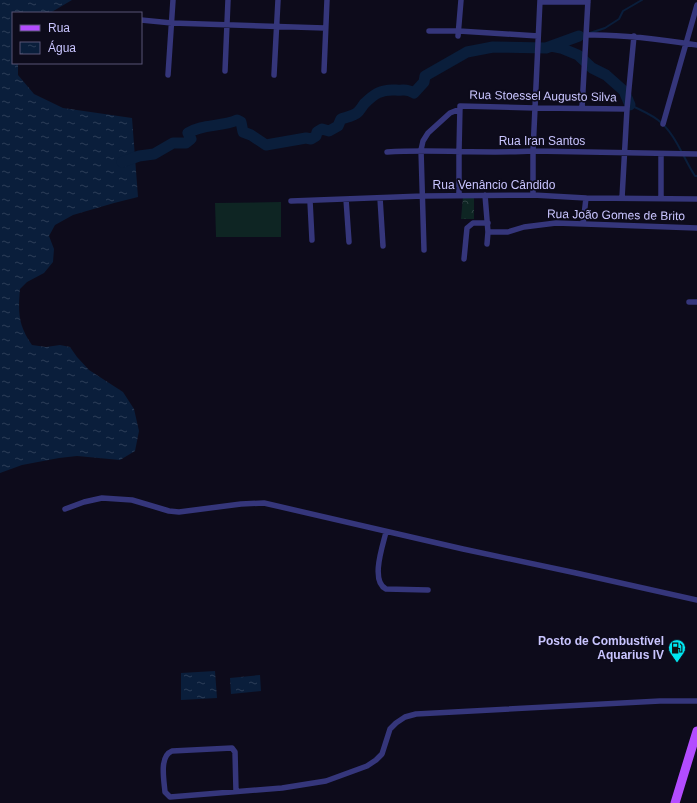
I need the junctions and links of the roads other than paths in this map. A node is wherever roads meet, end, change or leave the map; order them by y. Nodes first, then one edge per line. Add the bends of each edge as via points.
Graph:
1 (173, 0) edge
2 (228, 0) edge
3 (278, 0) edge
4 (327, 0) edge
5 (461, 0) edge
6 (540, 1) edge
7 (588, 1) edge
8 (697, 5) edge
9 (142, 20) edge
10 (172, 22) junction
11 (227, 24) junction
12 (277, 26) junction
13 (325, 28) junction
14 (429, 31) dead end
15 (458, 33) junction
16 (587, 35) junction
17 (538, 36) junction
18 (634, 36) junction
19 (687, 43) junction
20 (697, 45) edge
21 (225, 71) dead end
22 (324, 71) dead end
23 (168, 75) dead end
24 (274, 75) dead end
25 (460, 107) junction
26 (535, 108) junction
27 (582, 108) junction
28 (627, 109) junction
29 (663, 124) dead end
30 (422, 150) junction
31 (459, 151) junction
32 (533, 151) junction
33 (387, 152) dead end
34 (624, 153) junction
35 (661, 154) junction
36 (697, 154) edge
37 (460, 195) junction
38 (534, 195) junction
39 (423, 196) junction
40 (485, 196) junction
41 (380, 198) junction
42 (586, 198) junction
43 (622, 198) junction
44 (661, 198) junction
45 (697, 198) edge
46 (346, 199) junction
47 (310, 200) junction
48 (291, 201) dead end
49 (488, 223) junction
50 (583, 224) junction
51 (697, 228) edge
52 (488, 232) junction
53 (312, 240) dead end
54 (349, 242) dead end
55 (487, 244) dead end
56 (383, 246) dead end
57 (424, 250) dead end
58 (464, 259) dead end
59 (689, 302) dead end
60 (697, 302) edge
61 (65, 509) dead end
62 (386, 532) junction
63 (428, 590) dead end
64 (697, 600) edge
65 (697, 701) edge
66 (697, 730) edge
67 (694, 754) edge
68 (236, 791) junction
69 (675, 803) edge

1 - 10 street
2 - 11 street
3 - 12 street
4 - 13 street
5 - 15 street
6 - 7 street
6 - 17 street
7 - 16 street
8 - 19 street
9 - 10 street
10 - 11 street
10 - 23 street
11 - 12 street
11 - 21 street
12 - 13 street
12 - 24 street
13 - 22 street
14 - 15 street
15 - 17 street
16 - 18 street
16 - 27 street
17 - 26 street
18 - 19 street
18 - 28 street
19 - 20 street
19 - 29 street
25 - 26 street, Rua Stoessel Augusto Silva
25 - 30 street via 428,133
25 - 31 street
26 - 27 street, Rua Stoessel Augusto Silva
26 - 32 street
27 - 28 street, Rua Stoessel Augusto Silva
28 - 34 street
30 - 31 street, Rua Iran Santos
30 - 33 street, Rua Iran Santos
30 - 39 street
31 - 32 street, Rua Iran Santos
31 - 37 street
32 - 34 street, Rua Iran Santos
32 - 38 street
34 - 35 street, Rua Iran Santos
34 - 43 street
35 - 36 street, Rua Iran Santos
35 - 44 street
37 - 39 street, Rua Venâncio Cândido
37 - 40 street, Rua Venâncio Cândido
38 - 40 street, Rua Venâncio Cândido
38 - 42 street, Rua Venâncio Cândido
39 - 41 street, Rua Venâncio Cândido
39 - 57 street
40 - 49 street
41 - 46 street, Rua Venâncio Cândido
41 - 56 street
42 - 43 street, Rua Venâncio Cândido
42 - 50 street
43 - 44 street, Rua Venâncio Cândido
44 - 45 street, Rua Venâncio Cândido
46 - 47 street, Rua Venâncio Cândido
46 - 54 street
47 - 48 street, Rua Venâncio Cândido
47 - 53 street
49 - 52 street
49 - 58 street via 469,225 466,230
50 - 51 street, Rua João Gomes de Brito
50 - 52 street, Rua João Gomes de Brito via 544,224 508,232
52 - 55 street
59 - 60 street
61 - 62 street via 102,498 132,500 179,512 264,503
62 - 63 street via 378,573 382,586
62 - 64 street
65 - 68 street via 416,714 405,717 390,728 382,754 367,766 326,781 282,788
66 - 67 main road
67 - 69 main road
68 - 68 street via 170,797 165,792 166,756 172,751 232,748 235,752

